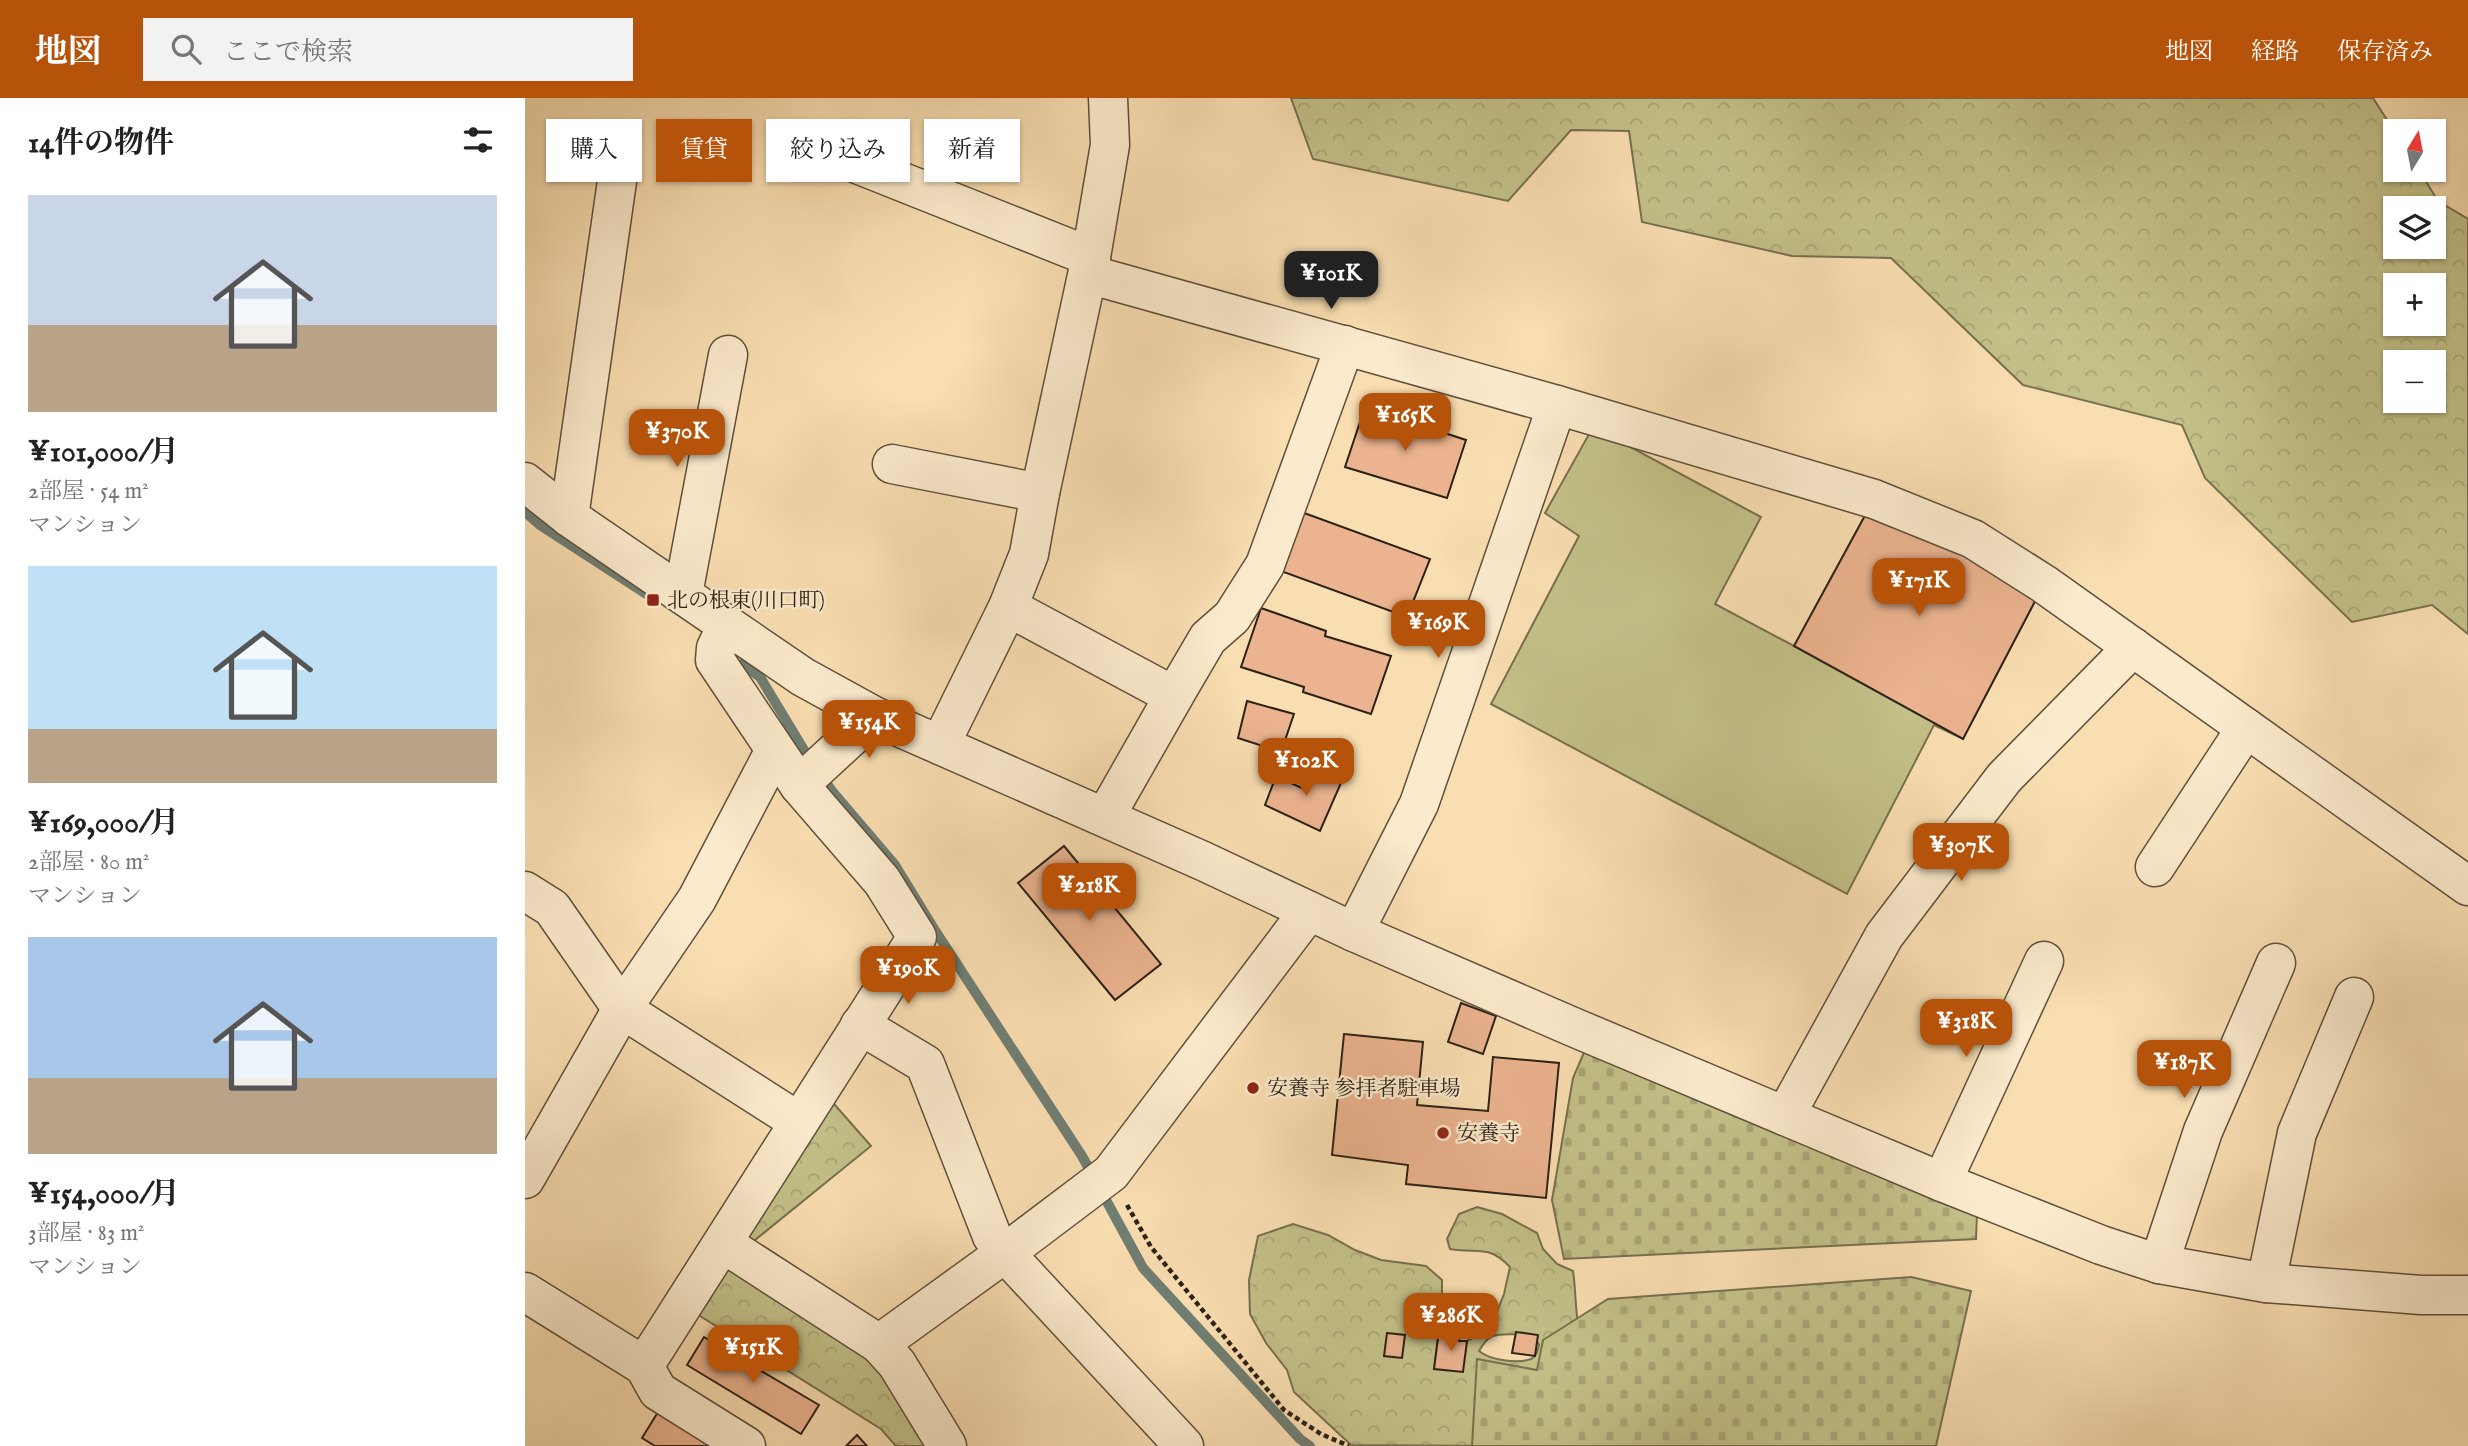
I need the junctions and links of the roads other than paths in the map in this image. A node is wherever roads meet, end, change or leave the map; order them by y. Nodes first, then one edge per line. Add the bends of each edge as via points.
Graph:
1 (1108, 98) edge
2 (617, 182) edge
3 (896, 182) edge
4 (1090, 265) junction
5 (1345, 345) junction
6 (728, 355) dead end
7 (1557, 405) junction
8 (892, 464) dead end
9 (525, 482) edge
10 (1039, 493) junction
11 (569, 517) junction
12 (683, 594) junction
13 (1008, 607) junction
14 (727, 626) junction
15 (2133, 647) junction
16 (1174, 696) junction
17 (874, 716) junction
18 (2246, 728) junction
19 (940, 745) junction
20 (775, 750) junction
21 (810, 775) junction
22 (1105, 817) junction
23 (2155, 867) dead end
24 (2468, 886) edge
25 (525, 891) edge
26 (1310, 911) junction
27 (1354, 932) junction
28 (2043, 961) dead end
29 (2276, 962) dead end
30 (2354, 997) dead end
31 (622, 1009) junction
32 (860, 1025) junction
33 (1785, 1116) junction
34 (799, 1122) junction
35 (525, 1179) edge
36 (1943, 1182) junction
37 (724, 1244) junction
38 (1005, 1253) junction
39 (2159, 1264) junction
40 (2266, 1283) junction
41 (525, 1292) edge
42 (2468, 1295) edge
43 (879, 1344) junction
44 (645, 1366) junction
45 (746, 1446) edge
46 (947, 1446) edge
47 (1184, 1446) edge

1 - 4 street via 1110,145
2 - 11 street
3 - 4 street
4 - 5 street
4 - 10 street
5 - 7 street
5 - 16 street via 1265,565 1232,617 1208,638
6 - 12 street
7 - 15 street via 1874,499 1973,539
7 - 27 street via 1419,804
8 - 10 street
9 - 11 street
10 - 13 street via 1029,555
11 - 12 street
12 - 14 street
13 - 16 street
13 - 19 street
14 - 17 street via 803,677
14 - 20 street via 715,660
15 - 18 street
15 - 33 street via 2004,778 1884,936
16 - 22 street
17 - 19 street
17 - 21 street
18 - 23 street
18 - 24 street
19 - 22 street
20 - 21 street
20 - 31 street via 697,900
21 - 32 street via 917,937
22 - 26 street
25 - 31 street via 552,908
26 - 27 street
26 - 38 street via 1101,1180
27 - 33 street
28 - 36 street
29 - 39 street via 2203,1131
30 - 40 street via 2297,1133
31 - 34 street
31 - 35 street
32 - 34 street
32 - 38 street via 925,1063 992,1236
33 - 36 street
34 - 37 street
36 - 39 street
37 - 43 street
37 - 44 street
38 - 43 street
38 - 47 street
39 - 40 street
40 - 42 street
41 - 44 street
43 - 46 street via 897,1364
44 - 45 street via 658,1391

